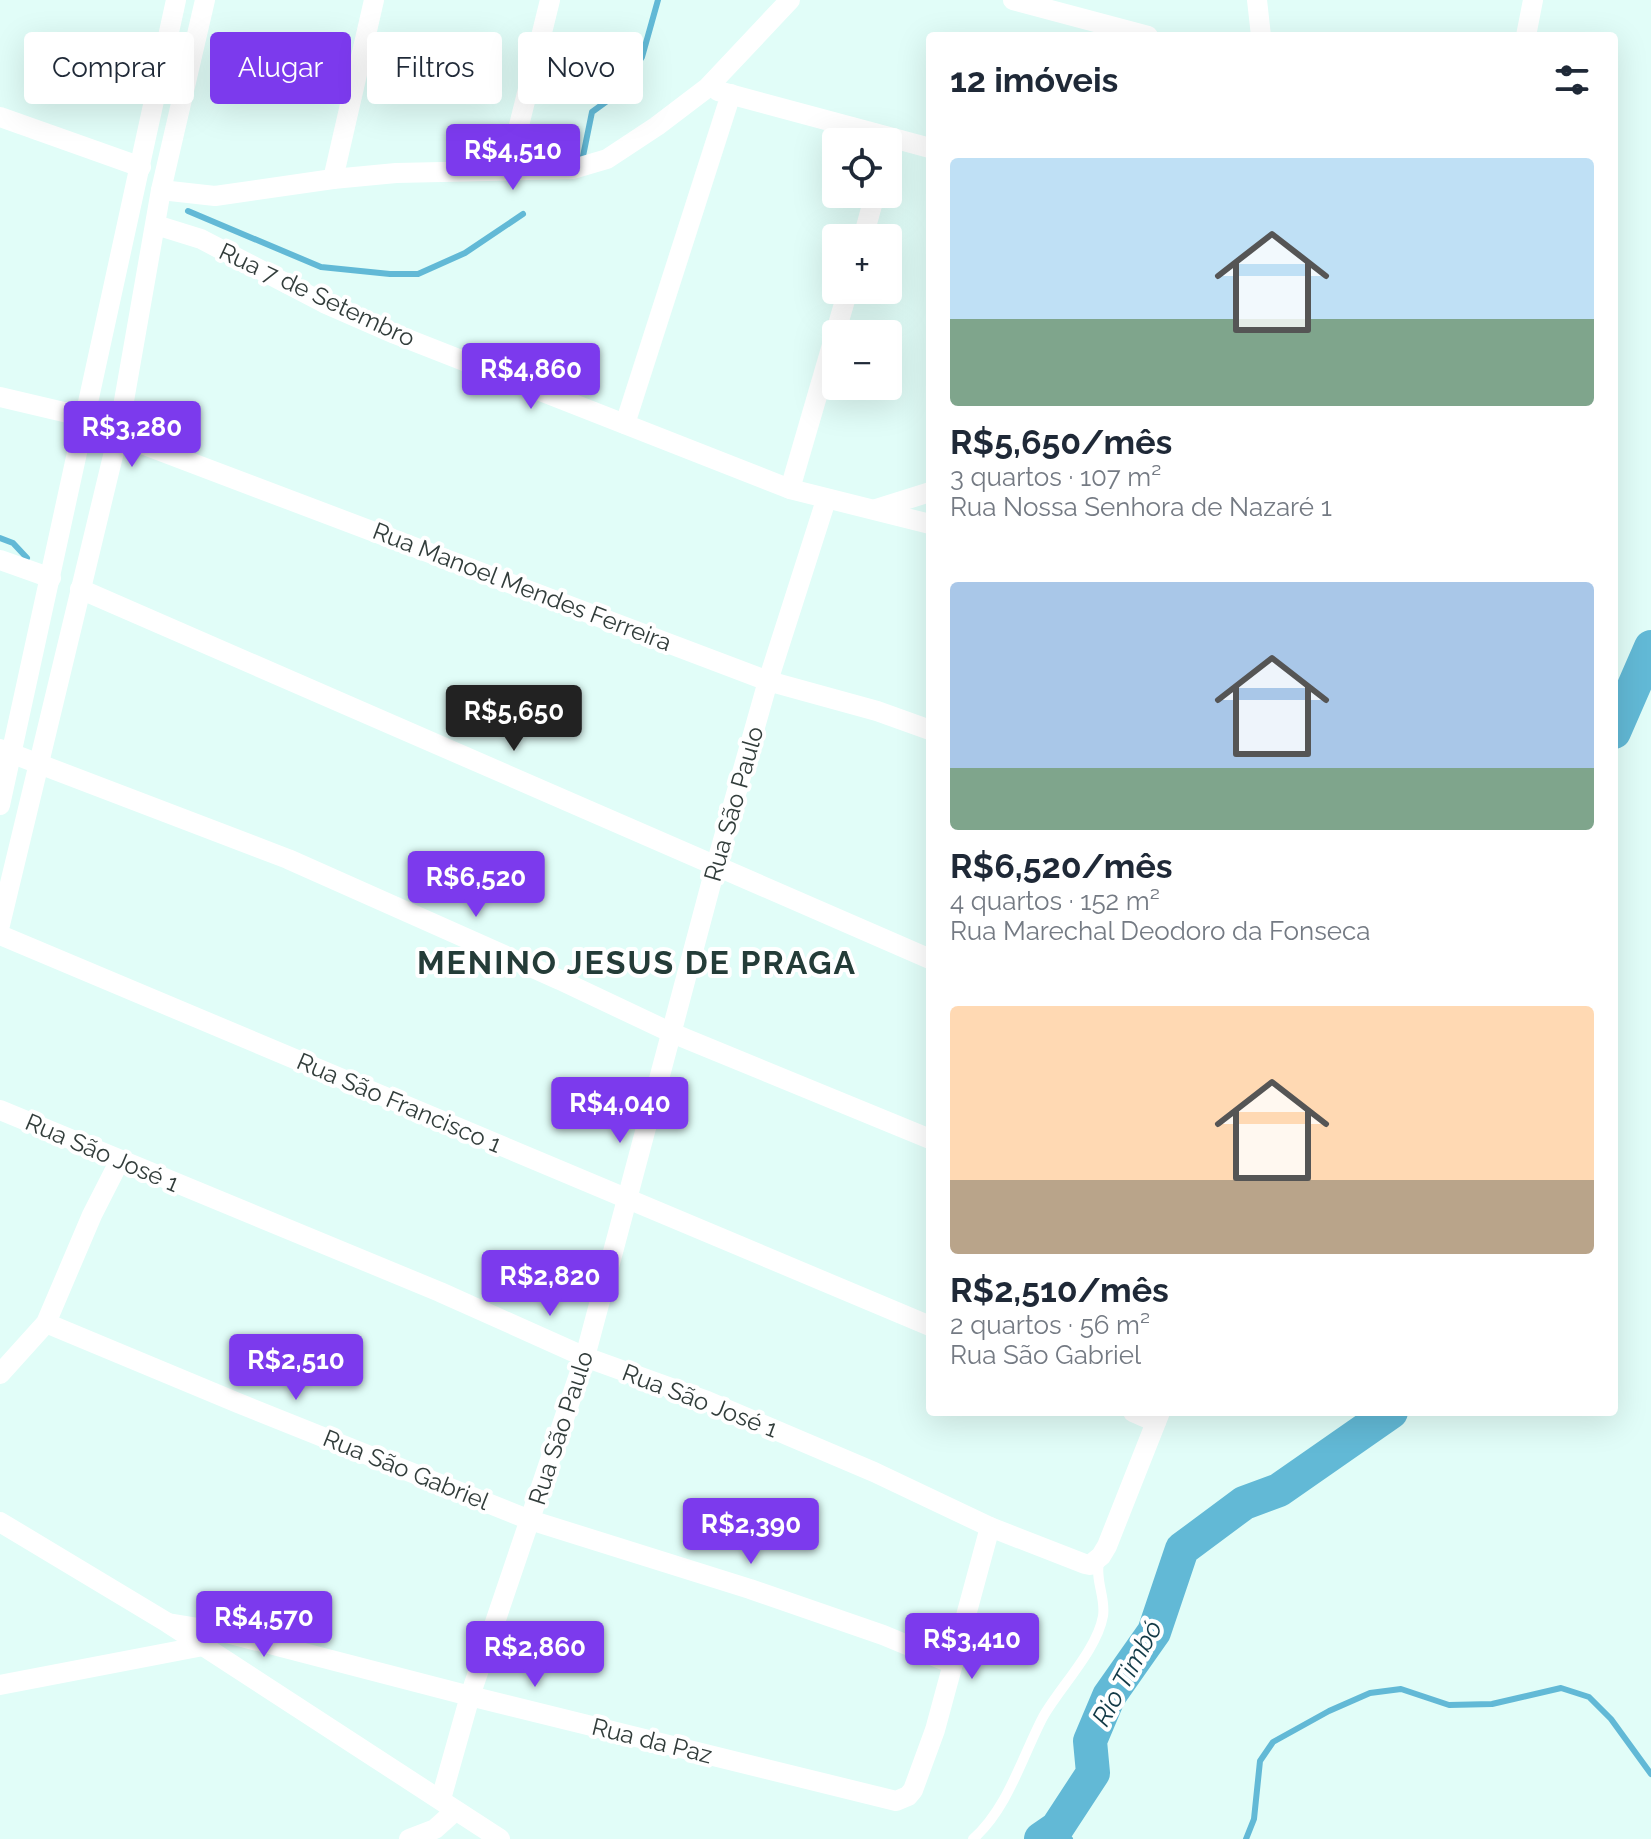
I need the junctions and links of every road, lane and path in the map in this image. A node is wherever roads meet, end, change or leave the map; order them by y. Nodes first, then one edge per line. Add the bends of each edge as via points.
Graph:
1 (176, 0) edge
2 (205, 0) edge
3 (374, 0) edge
4 (550, 0) edge
5 (790, 0) edge
6 (1013, 0) edge
7 (1257, 0) edge
8 (1533, 0) edge
9 (1133, 32) edge
10 (1261, 32) edge
11 (1527, 32) edge
12 (707, 88) junction
13 (731, 94) junction
14 (0, 117) edge
15 (843, 128) edge
16 (902, 144) edge
17 (926, 147) edge
18 (141, 167) junction
19 (508, 170) junction
20 (333, 179) junction
21 (161, 190) junction
22 (156, 225) junction
23 (844, 304) edge
24 (0, 397) edge
25 (85, 417) junction
26 (625, 424) junction
27 (118, 435) junction
28 (790, 489) junction
29 (926, 493) edge
30 (826, 500) junction
31 (876, 509) junction
32 (926, 523) edge
33 (0, 560) edge
34 (51, 578) junction
35 (80, 589) junction
36 (768, 681) junction
37 (926, 729) edge
38 (5, 751) edge
39 (39, 765) junction
40 (0, 805) edge
41 (716, 865) junction
42 (0, 925) edge
43 (0, 935) edge
44 (926, 957) edge
45 (672, 1033) junction
46 (0, 1110) edge
47 (926, 1137) edge
48 (120, 1160) junction
49 (629, 1200) junction
50 (46, 1323) junction
51 (926, 1324) edge
52 (585, 1357) junction
53 (0, 1374) edge
54 (1158, 1417) edge
55 (530, 1520) junction
56 (0, 1522) edge
57 (990, 1527) junction
58 (1095, 1560) junction
59 (168, 1623) junction
60 (203, 1646) junction
61 (953, 1664) junction
62 (0, 1685) edge
63 (470, 1696) junction
64 (448, 1805) junction
65 (409, 1839) edge
66 (500, 1839) edge
67 (973, 1839) edge

1 - 18 street
2 - 21 street
3 - 20 street
4 - 19 street
5 - 12 street
6 - 9 street
7 - 10 street
8 - 11 street
12 - 13 street
12 - 19 street via 607,159 573,169
13 - 15 street
13 - 26 street
14 - 18 street
16 - 17 street
18 - 25 street
19 - 20 street
20 - 21 street via 215,196
21 - 22 street
22 - 26 street, Rua 7 de Setembro via 201,239 395,334
22 - 27 street
23 - 28 street
24 - 25 street
25 - 34 street
26 - 28 street, Rua 7 de Setembro
27 - 35 street
27 - 36 street, Rua Manoel Mendes Ferreira
28 - 30 street, Rua 7 de Setembro
29 - 31 street
30 - 31 street, Rua 7 de Setembro
30 - 36 street, Rua São Paulo
31 - 32 street, Rua 7 de Setembro
33 - 34 street
34 - 38 street
35 - 39 street
35 - 41 street
36 - 37 street, Rua Manoel Mendes Ferreira
36 - 41 street, Rua São Paulo
38 - 39 street
38 - 40 street
39 - 42 street
39 - 45 street via 288,859
41 - 44 street
41 - 45 street, Rua São Paulo
43 - 49 street, Rua São Francisco 1
45 - 47 street
45 - 49 street, Rua São Paulo
46 - 48 street, Rua São José 1
48 - 50 street
48 - 52 street, Rua São José 1
49 - 51 street, Rua São Francisco 1
49 - 52 street, Rua São Paulo
50 - 53 street
50 - 55 street, Rua São Gabriel
52 - 55 street, Rua São Paulo
52 - 57 street, Rua São José 1 via 707,1401
54 - 58 street via 1132,1487
55 - 61 street, Rua São Gabriel via 795,1604
55 - 63 street, Rua São Paulo
56 - 59 street
57 - 58 street, Rua São José 1
57 - 61 street
58 - 67 lane via 1103,1615 1096,1634 1043,1718 1003,1800
59 - 60 street
59 - 63 street, Rua da Paz via 223,1632
60 - 62 street
60 - 64 street
61 - 63 street, Rua da Paz via 917,1782 908,1796 896,1801
63 - 64 street, Rua São Paulo
64 - 65 street via 435,1829
64 - 66 street

